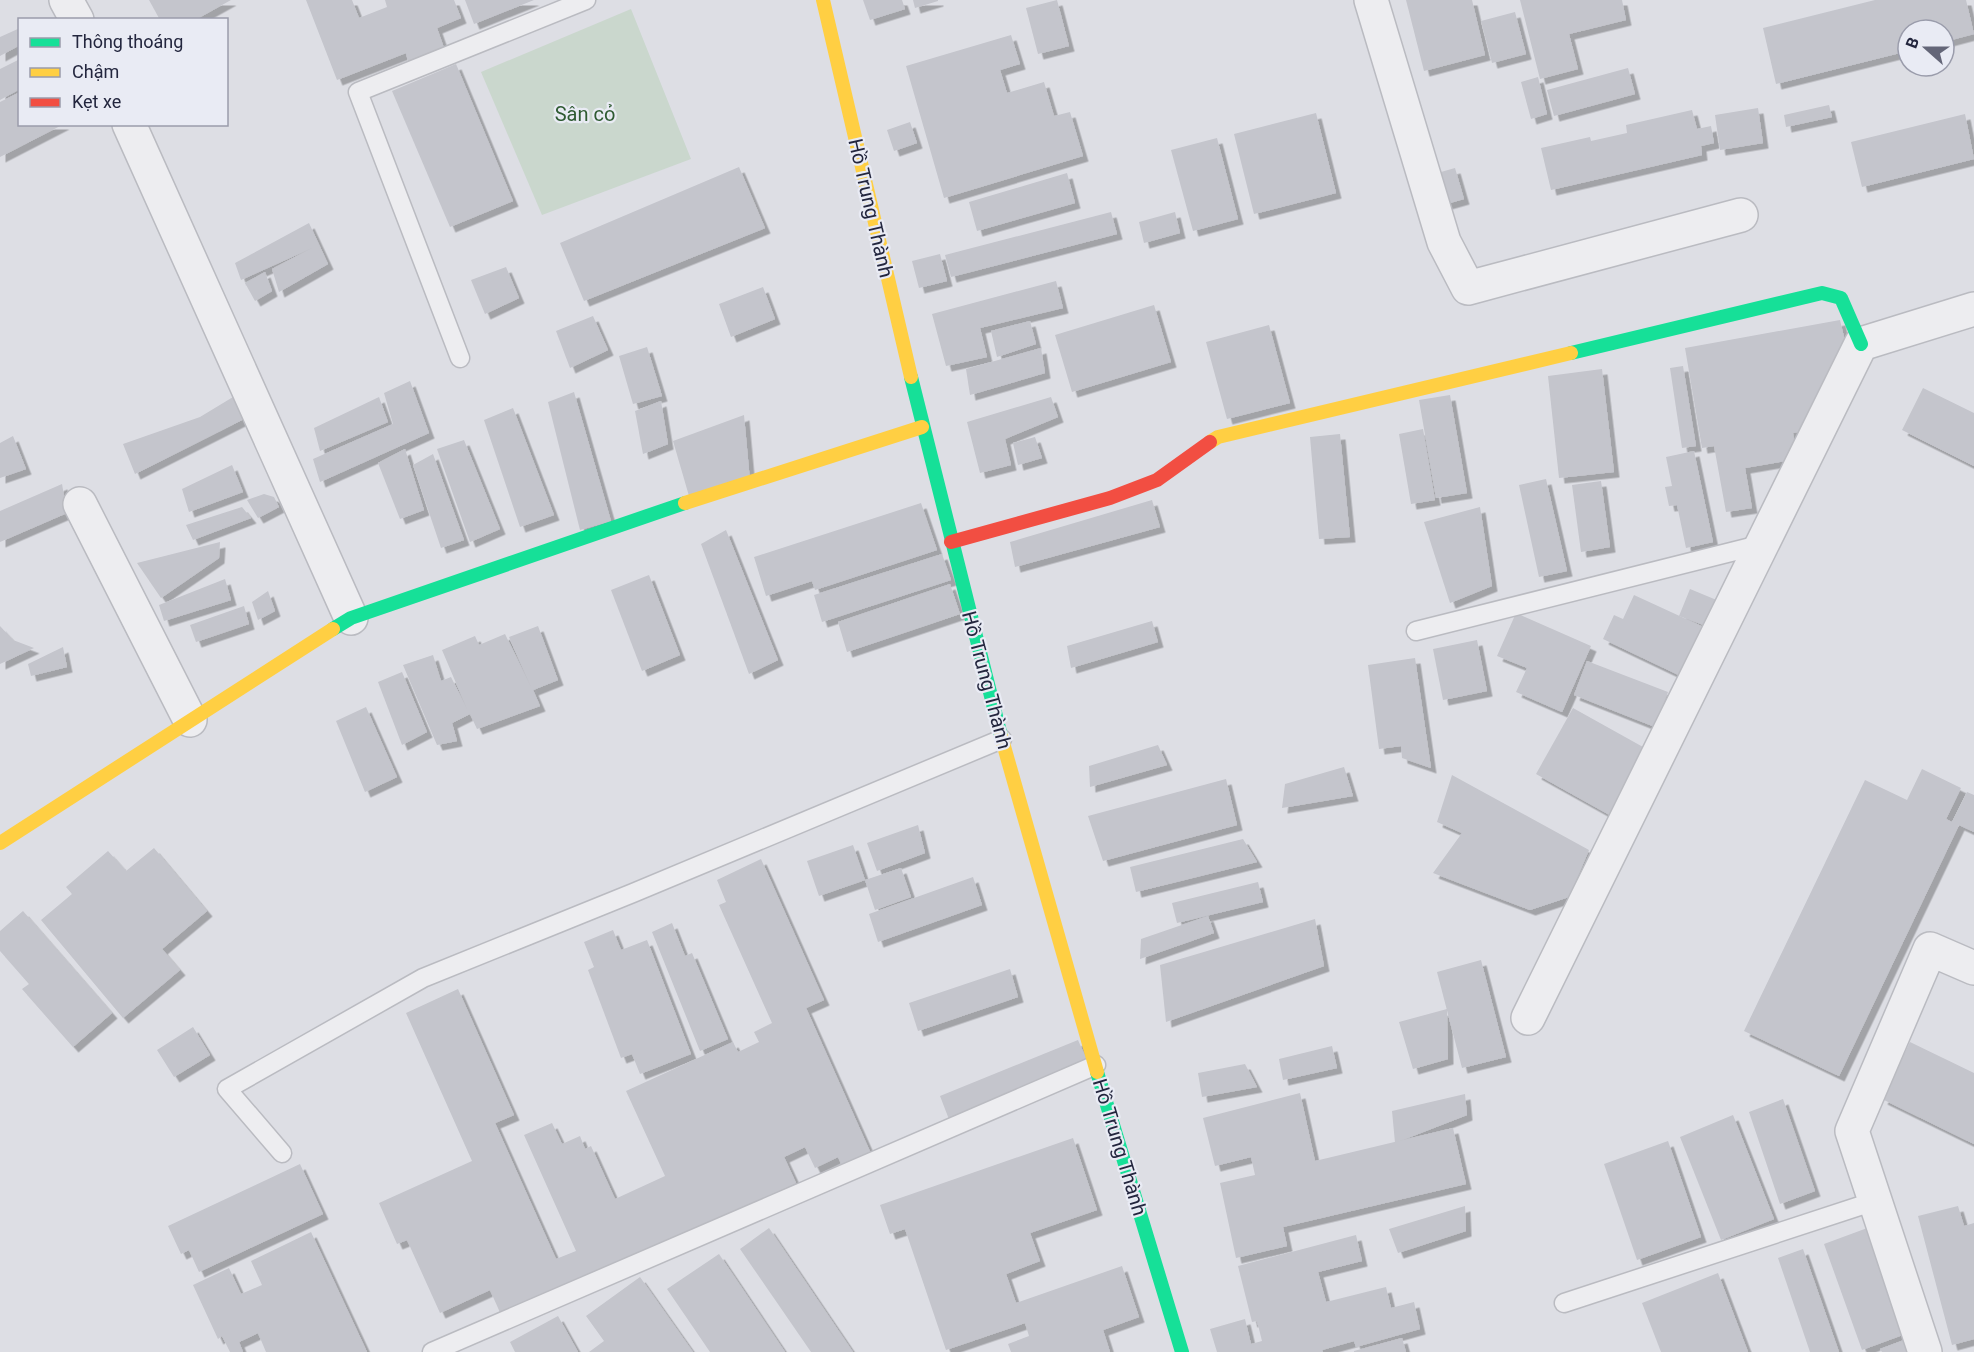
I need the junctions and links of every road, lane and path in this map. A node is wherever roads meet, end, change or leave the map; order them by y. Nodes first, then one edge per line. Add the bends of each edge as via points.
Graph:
1 (66, 0) edge
2 (586, 0) edge
3 (823, 0) edge
4 (1371, 0) edge
5 (76, 18) edge
6 (130, 126) edge
7 (1741, 215) dead end
8 (1974, 309) edge
9 (1861, 344) junction
10 (460, 358) dead end
11 (922, 427) junction
12 (80, 504) dead end
13 (951, 542) junction
14 (1763, 544) junction
15 (351, 618) junction
16 (1416, 631) dead end
17 (190, 720) junction
18 (1002, 739) junction
19 (0, 843) edge
20 (1974, 968) edge
21 (1528, 1018) dead end
22 (1096, 1065) junction
23 (282, 1153) dead end
24 (1875, 1201) junction
25 (1564, 1303) dead end
26 (432, 1352) edge
27 (1182, 1352) edge
28 (1925, 1352) edge

1 - 5 street
2 - 10 lane via 358,92
3 - 11 street, Hồ Trung Thành
4 - 7 street via 1444,242 1468,288
6 - 15 street
8 - 9 street
9 - 13 street via 1841,298 1822,293 1218,437 1157,480 1110,498
9 - 14 street
11 - 13 street, Hồ Trung Thành
11 - 15 street via 750,481
12 - 17 street
13 - 18 street, Hồ Trung Thành
14 - 16 lane
14 - 21 street
15 - 17 street
17 - 19 street
18 - 22 street, Hồ Trung Thành
18 - 23 lane via 423,978 227,1089
20 - 24 street via 1930,950 1856,1121 1852,1131
22 - 26 lane
22 - 27 street, Hồ Trung Thành
24 - 25 lane
24 - 28 street

